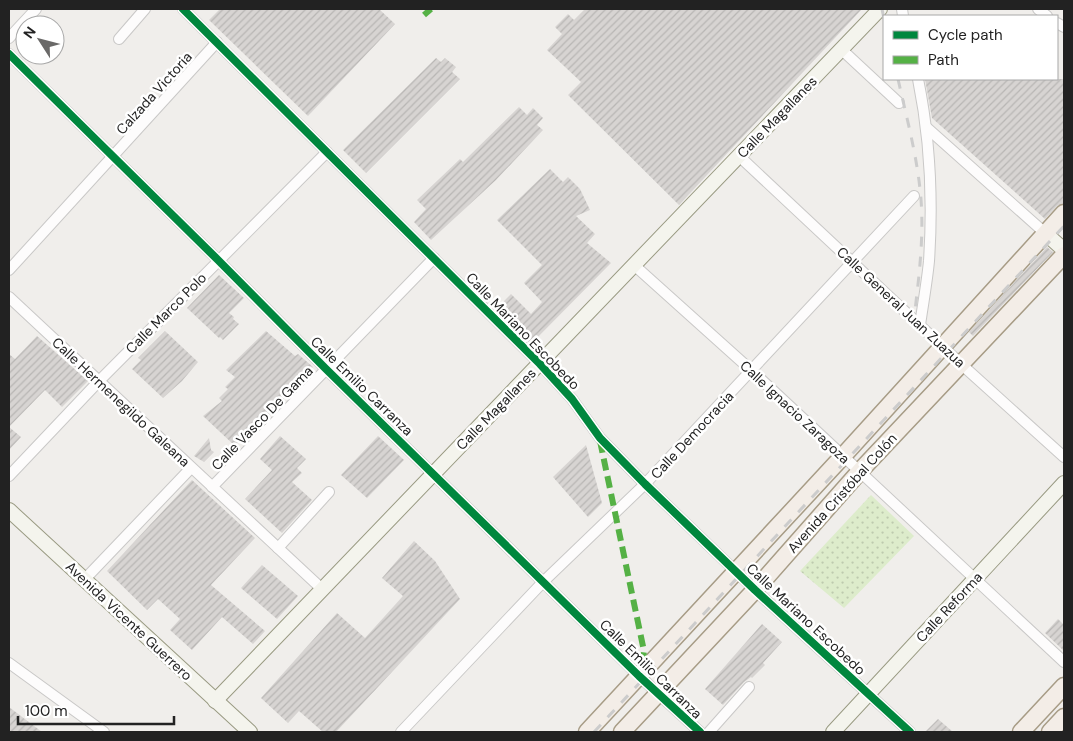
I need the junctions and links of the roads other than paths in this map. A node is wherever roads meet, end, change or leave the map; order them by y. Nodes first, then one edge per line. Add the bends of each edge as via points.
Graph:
1 (36, 9) edge
2 (145, 9) edge
3 (183, 9) edge
4 (880, 9) edge
5 (9, 38) edge
6 (119, 39) dead end
7 (217, 42) junction
8 (841, 49) junction
9 (9, 54) edge
10 (918, 80) edge
11 (900, 103) dead end
12 (926, 127) junction
13 (327, 152) junction
14 (113, 156) junction
15 (739, 156) junction
16 (914, 196) dead end
17 (1064, 213) edge
18 (1045, 233) junction
19 (1064, 250) edge
20 (1064, 255) edge
21 (434, 258) junction
22 (218, 260) junction
23 (853, 261) junction
24 (634, 265) junction
25 (9, 270) edge
26 (9, 296) edge
27 (920, 325) junction
28 (943, 346) junction
29 (540, 364) junction
30 (961, 364) junction
31 (326, 369) junction
32 (752, 371) junction
33 (99, 381) junction
34 (843, 456) junction
35 (1064, 457) edge
36 (191, 468) junction
37 (860, 471) junction
38 (434, 473) junction
39 (9, 476) edge
40 (1064, 483) edge
41 (645, 484) junction
42 (212, 487) junction
43 (329, 492) dead end
44 (9, 510) edge
45 (278, 548) junction
46 (737, 571) junction
47 (975, 579) junction
48 (84, 580) junction
49 (543, 582) junction
50 (322, 589) junction
51 (755, 590) junction
52 (1064, 662) edge
53 (9, 663) edge
54 (639, 676) junction
55 (1064, 686) edge
56 (749, 687) dead end
57 (658, 693) junction
58 (868, 694) junction
59 (216, 701) junction
60 (1064, 717) edge
61 (245, 731) edge
62 (104, 732) edge
63 (401, 732) edge
64 (587, 732) edge
65 (622, 732) edge
66 (700, 732) edge
67 (708, 732) edge
68 (833, 732) edge
69 (910, 732) edge
70 (1021, 732) edge
71 (1050, 732) edge

1 - 5 street
2 - 6 street
3 - 7 street, Calle Mariano Escobedo
4 - 8 street, Calle Magallanes
7 - 13 street, Calle Mariano Escobedo
7 - 14 street, Calzada Victoria
8 - 11 street
8 - 15 street, Calle Magallanes
9 - 14 street, Calle Emilio Carranza
10 - 12 street
12 - 18 street
12 - 27 street via 931,220
13 - 21 street, Calle Mariano Escobedo
13 - 22 street, Calle Marco Polo
14 - 22 street, Calle Emilio Carranza
14 - 25 street, Calzada Victoria
15 - 23 street, Calle General Juan Zuazua
15 - 24 street, Calle Magallanes
16 - 23 street, Calle Democracia
17 - 18 main road, Avenida Cristóbal Colón
18 - 19 street
18 - 28 main road, Avenida Cristóbal Colón
20 - 30 main road, Avenida Cristóbal Colón
21 - 29 street, Calle Mariano Escobedo
21 - 31 street, Calle Vasco De Gama
22 - 31 street, Calle Emilio Carranza
22 - 33 street, Calle Marco Polo
23 - 27 street, Calle General Juan Zuazua
23 - 32 street, Calle Democracia
24 - 29 street, Calle Magallanes
24 - 32 street, Calle Ignacio Zaragoza
26 - 33 street, Calle Hermenegildo Galeana
27 - 28 street, Calle General Juan Zuazua
28 - 30 street, Calle General Juan Zuazua
28 - 34 main road, Avenida Cristóbal Colón
29 - 38 street, Calle Magallanes
29 - 41 street, Calle Mariano Escobedo via 572,399 600,438
30 - 35 street, Calle General Juan Zuazua
30 - 37 main road, Avenida Cristóbal Colón
31 - 38 street, Calle Emilio Carranza
31 - 42 street, Calle Vasco De Gama
32 - 34 street, Calle Ignacio Zaragoza
32 - 41 street, Calle Democracia
33 - 36 street, Calle Hermenegildo Galeana
33 - 39 street, Calle Marco Polo
34 - 37 street, Calle Ignacio Zaragoza
34 - 46 main road, Avenida Cristóbal Colón
36 - 42 street, Calle Hermenegildo Galeana
36 - 48 street, Calle Vasco De Gama
37 - 47 street, Calle Ignacio Zaragoza
37 - 51 main road, Avenida Cristóbal Colón
38 - 49 street, Calle Emilio Carranza
38 - 50 street, Calle Magallanes
40 - 47 street, Calle Reforma
41 - 46 street, Calle Mariano Escobedo
41 - 49 street, Calle Democracia
42 - 45 street, Calle Hermenegildo Galeana
43 - 45 street
44 - 48 street, Avenida Vicente Guerrero
45 - 50 street, Calle Hermenegildo Galeana
46 - 51 street, Calle Mariano Escobedo
46 - 54 main road, Avenida Cristóbal Colón
47 - 52 street, Calle Ignacio Zaragoza
47 - 58 street, Calle Reforma
48 - 59 street, Avenida Vicente Guerrero
49 - 54 street, Calle Emilio Carranza
49 - 63 street, Calle Democracia
50 - 59 street, Calle Magallanes
51 - 57 main road, Avenida Cristóbal Colón
51 - 58 street, Calle Mariano Escobedo
53 - 62 street
54 - 57 street, Calle Emilio Carranza
54 - 64 main road, Avenida Cristóbal Colón
55 - 70 main road
56 - 67 street
57 - 65 main road, Avenida Cristóbal Colón
57 - 66 street, Calle Emilio Carranza
58 - 68 street, Calle Reforma
58 - 69 street, Calle Mariano Escobedo
59 - 61 street, Avenida Vicente Guerrero
60 - 71 main road

